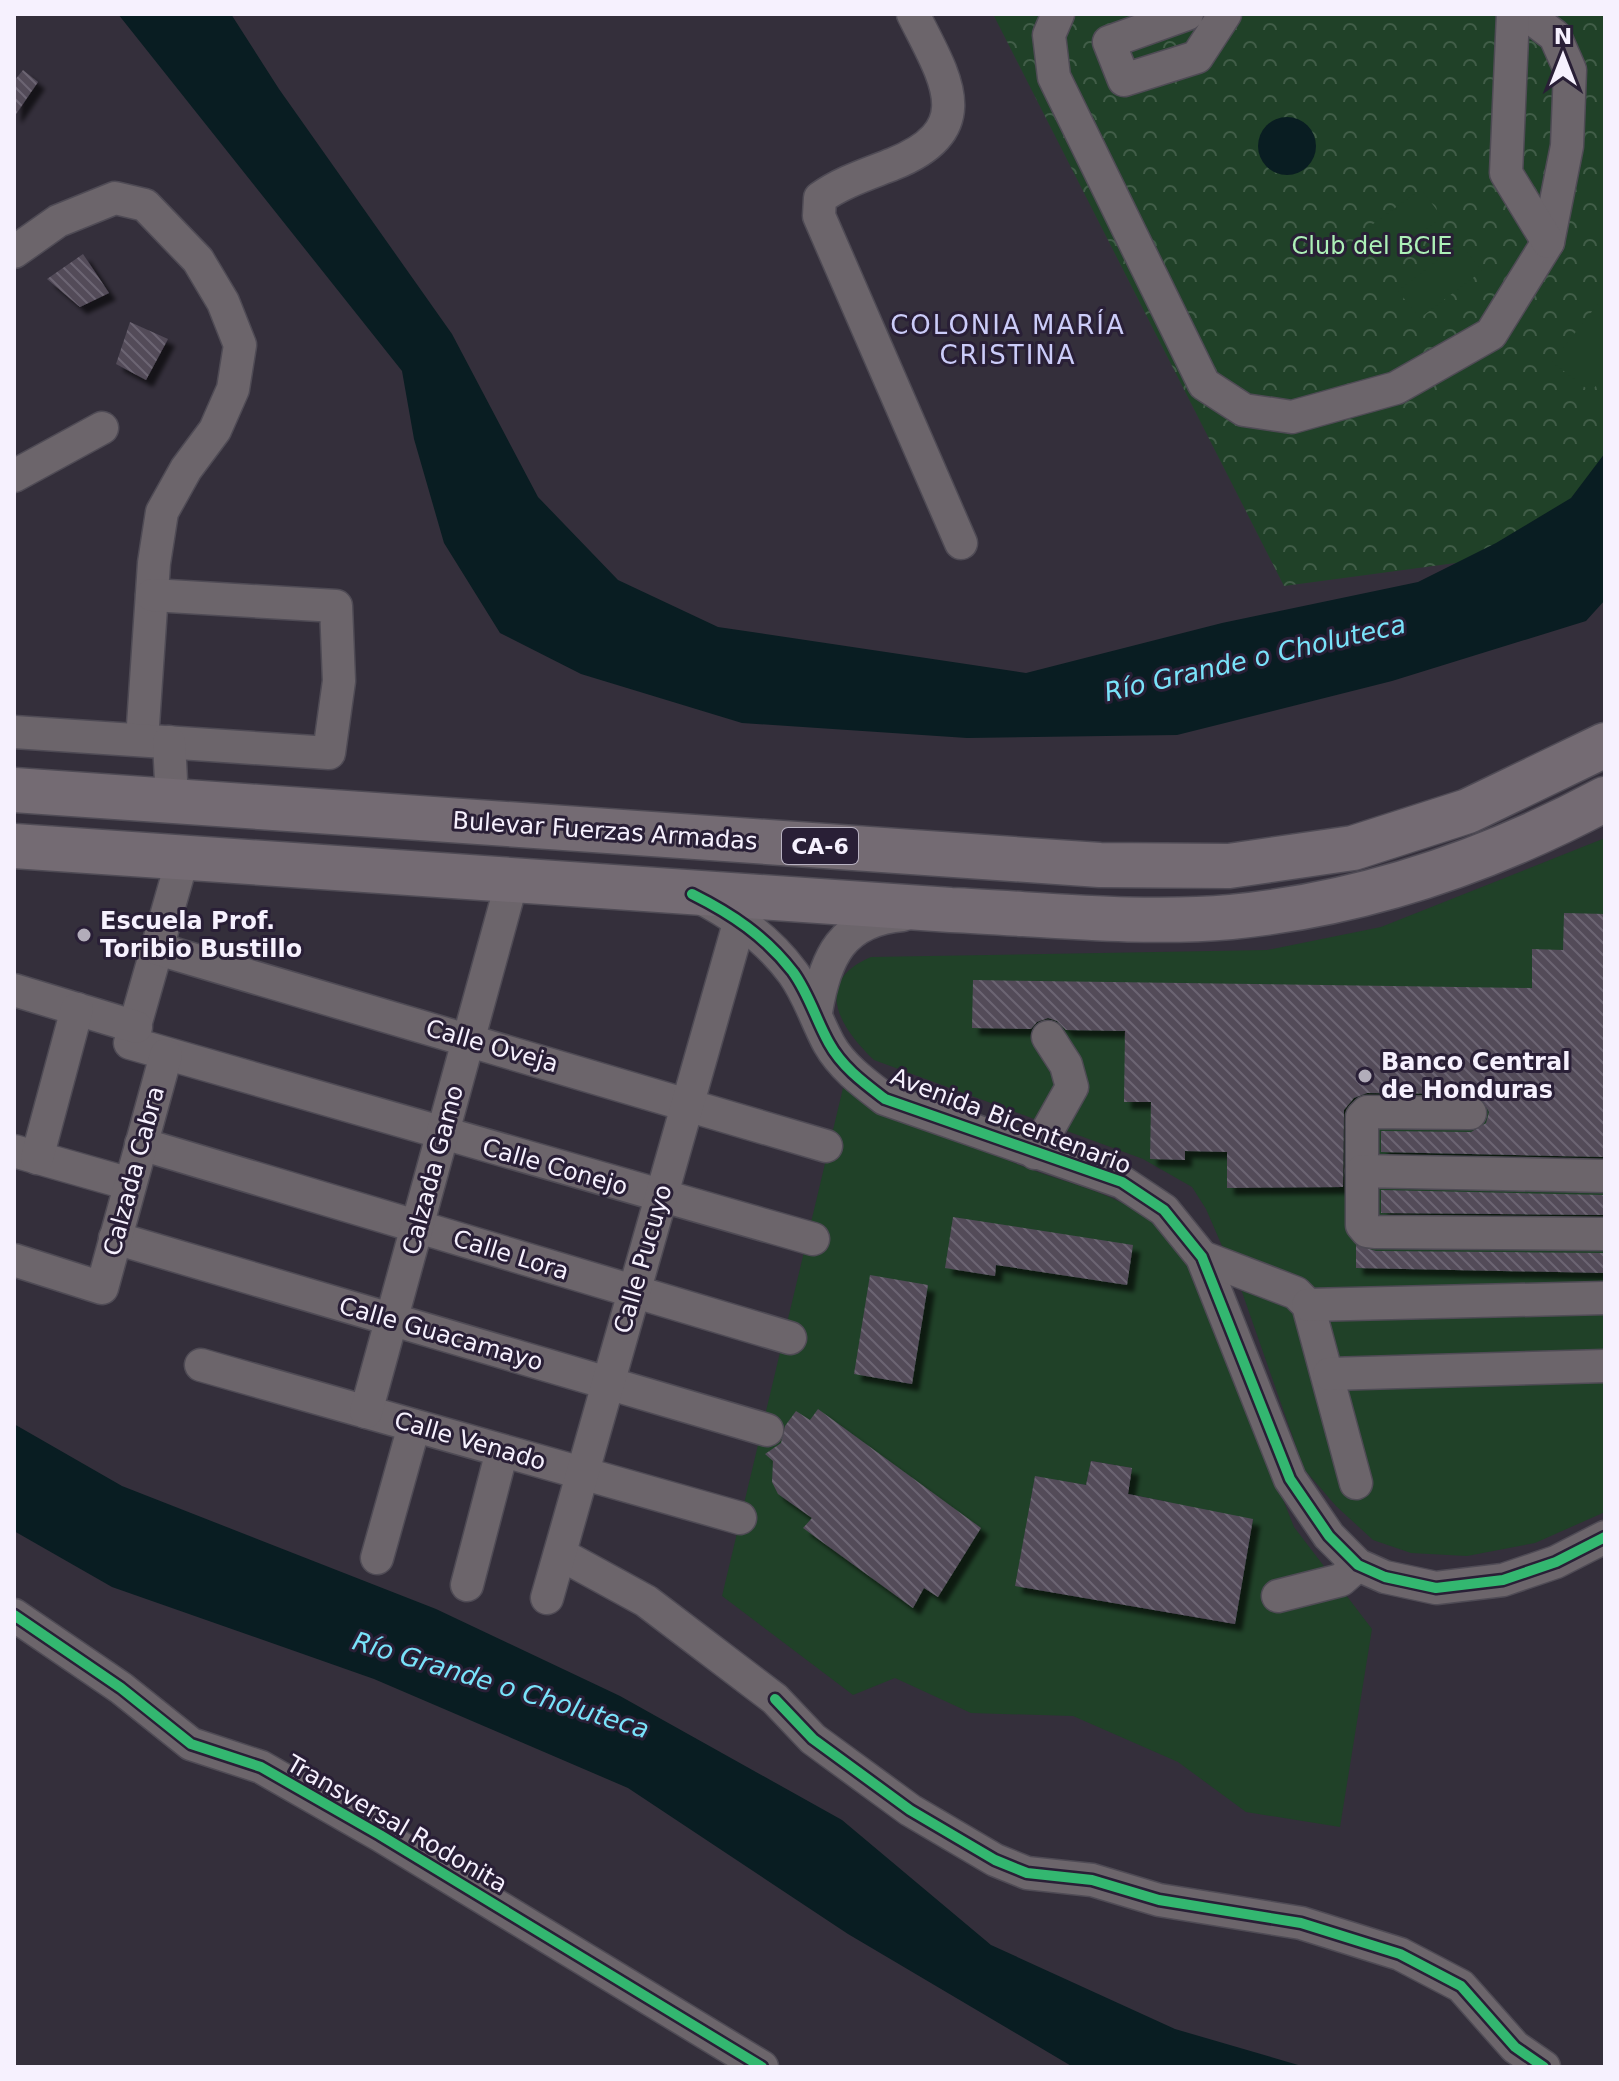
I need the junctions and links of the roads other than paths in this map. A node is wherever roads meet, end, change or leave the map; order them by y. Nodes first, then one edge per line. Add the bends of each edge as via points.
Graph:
1 (913, 14) edge
2 (1058, 14) edge
3 (1187, 14) edge
4 (1225, 14) edge
5 (1513, 14) edge
6 (1526, 14) edge
7 (1548, 242) junction
8 (14, 252) edge
9 (102, 428) dead end
10 (14, 476) edge
11 (961, 543) dead end
12 (152, 595) junction
13 (14, 732) edge
14 (155, 741) junction
15 (1605, 745) edge
16 (14, 790) edge
17 (1605, 799) edge
18 (172, 800) junction
19 (14, 846) edge
20 (183, 857) junction
21 (512, 881) junction
22 (692, 894) junction
23 (951, 910) junction
24 (740, 920) junction
25 (158, 949) junction
26 (14, 990) edge
27 (77, 1009) junction
28 (816, 1012) junction
29 (136, 1027) junction
30 (1048, 1037) dead end
31 (469, 1039) junction
32 (166, 1055) junction
33 (688, 1104) junction
34 (1470, 1113) dead end
35 (443, 1135) junction
36 (141, 1144) junction
37 (826, 1146) dead end
38 (1035, 1153) junction
39 (26, 1154) edge
40 (1362, 1171) junction
41 (1605, 1176) edge
42 (130, 1184) junction
43 (661, 1198) junction
44 (418, 1227) junction
45 (1605, 1234) edge
46 (115, 1238) junction
47 (813, 1239) dead end
48 (1202, 1257) junction
49 (14, 1260) edge
50 (634, 1291) junction
51 (1605, 1298) edge
52 (1308, 1305) junction
53 (392, 1319) junction
54 (790, 1338) dead end
55 (201, 1365) dead end
56 (1605, 1366) edge
57 (1329, 1374) junction
58 (608, 1383) junction
59 (366, 1412) junction
60 (414, 1426) junction
61 (767, 1430) dead end
62 (502, 1451) junction
63 (583, 1473) junction
64 (1356, 1483) dead end
65 (740, 1518) dead end
66 (1605, 1537) edge
67 (560, 1554) junction
68 (377, 1558) dead end
69 (1358, 1565) junction
70 (467, 1585) dead end
71 (1278, 1596) dead end
72 (547, 1598) dead end
73 (14, 1615) edge
74 (762, 2067) edge
75 (1544, 2067) edge

1 - 11 street via 948,94 944,128 939,137 900,161 820,198 819,216
2 - 7 street via 1049,35 1054,77 1204,384 1244,410 1292,417 1396,388 1491,334
3 - 4 street via 1109,42 1124,80 1197,57
5 - 7 street via 1506,173
6 - 7 street via 1555,36 1570,70 1567,146
8 - 12 street via 58,221 115,198 131,200 145,205 175,233 223,302 240,345 233,389 215,430 162,512
9 - 10 street
12 - 14 street
12 - 14 street via 336,606 339,681 329,753
13 - 14 street
14 - 18 street
15 - 18 highway, Bulevar Fuerzas Armadas / CA-6 via 1439,821 1353,848 1229,866 1100,865
16 - 18 highway, Bulevar Fuerzas Armadas / CA-6
17 - 23 highway, CA-6 via 1486,856 1353,898 1229,917
19 - 20 highway, CA-6
20 - 21 highway, CA-6
20 - 25 street
21 - 22 highway, CA-6
21 - 31 street, Calzada Gamo
22 - 23 highway, CA-6
22 - 24 street, Avenida Bicentenario
23 - 28 street via 894,915 848,935 831,954 821,978
24 - 28 street, Avenida Bicentenario via 794,974
24 - 33 street, Calle Pucuyo
25 - 29 street
25 - 31 street, Calle Oveja
26 - 27 street
27 - 29 street
27 - 39 street
28 - 38 street, Avenida Bicentenario via 830,1044 854,1076 885,1099
29 - 32 street, Calle Conejo via 130,1043
30 - 38 street via 1066,1065 1072,1087
31 - 33 street, Calle Oveja
31 - 35 street, Calzada Gamo
32 - 35 street, Calle Conejo
32 - 36 street, Calzada Cabra
33 - 37 street, Calle Oveja
33 - 43 street, Calle Pucuyo
34 - 40 street via 1367,1112 1362,1117
35 - 43 street, Calle Conejo
35 - 44 street, Calzada Gamo
36 - 42 street, Calzada Cabra
36 - 44 street, Calle Lora
38 - 48 street, Avenida Bicentenario via 1122,1182 1164,1210
39 - 42 street
40 - 41 street
40 - 45 street via 1362,1225 1367,1231
42 - 46 street, Calzada Cabra
43 - 47 street, Calle Conejo
43 - 50 street, Calle Pucuyo
44 - 50 street, Calle Lora
44 - 53 street, Calzada Gamo
46 - 49 street, Calzada Cabra via 102,1288
46 - 53 street, Calle Guacamayo
48 - 52 street via 1281,1287
48 - 69 street, Avenida Bicentenario via 1290,1479 1329,1536
50 - 54 street, Calle Lora
50 - 58 street, Calle Pucuyo
51 - 52 street
52 - 57 street
53 - 58 street, Calle Guacamayo
53 - 59 street, Calzada Gamo
55 - 59 street, Calle Venado
56 - 57 street
57 - 64 street
58 - 61 street, Calle Guacamayo
58 - 63 street, Calle Pucuyo
59 - 60 street, Calle Venado
60 - 62 street, Calle Venado
60 - 68 street
62 - 63 street, Calle Venado
62 - 70 street
63 - 65 street, Calle Venado
63 - 67 street, Calle Pucuyo
66 - 69 street, Avenida Bicentenario via 1556,1562 1503,1580 1436,1588
67 - 72 street, Calle Pucuyo
67 - 75 street via 646,1601 775,1699 837,1757 910,1810 995,1860 1027,1873 1092,1880 1159,1900 1301,1923 1400,1954 1461,1986 1515,2047
69 - 71 street via 1341,1580
73 - 74 street, Transversal Rodonita via 121,1688 191,1744 261,1767 336,1809

